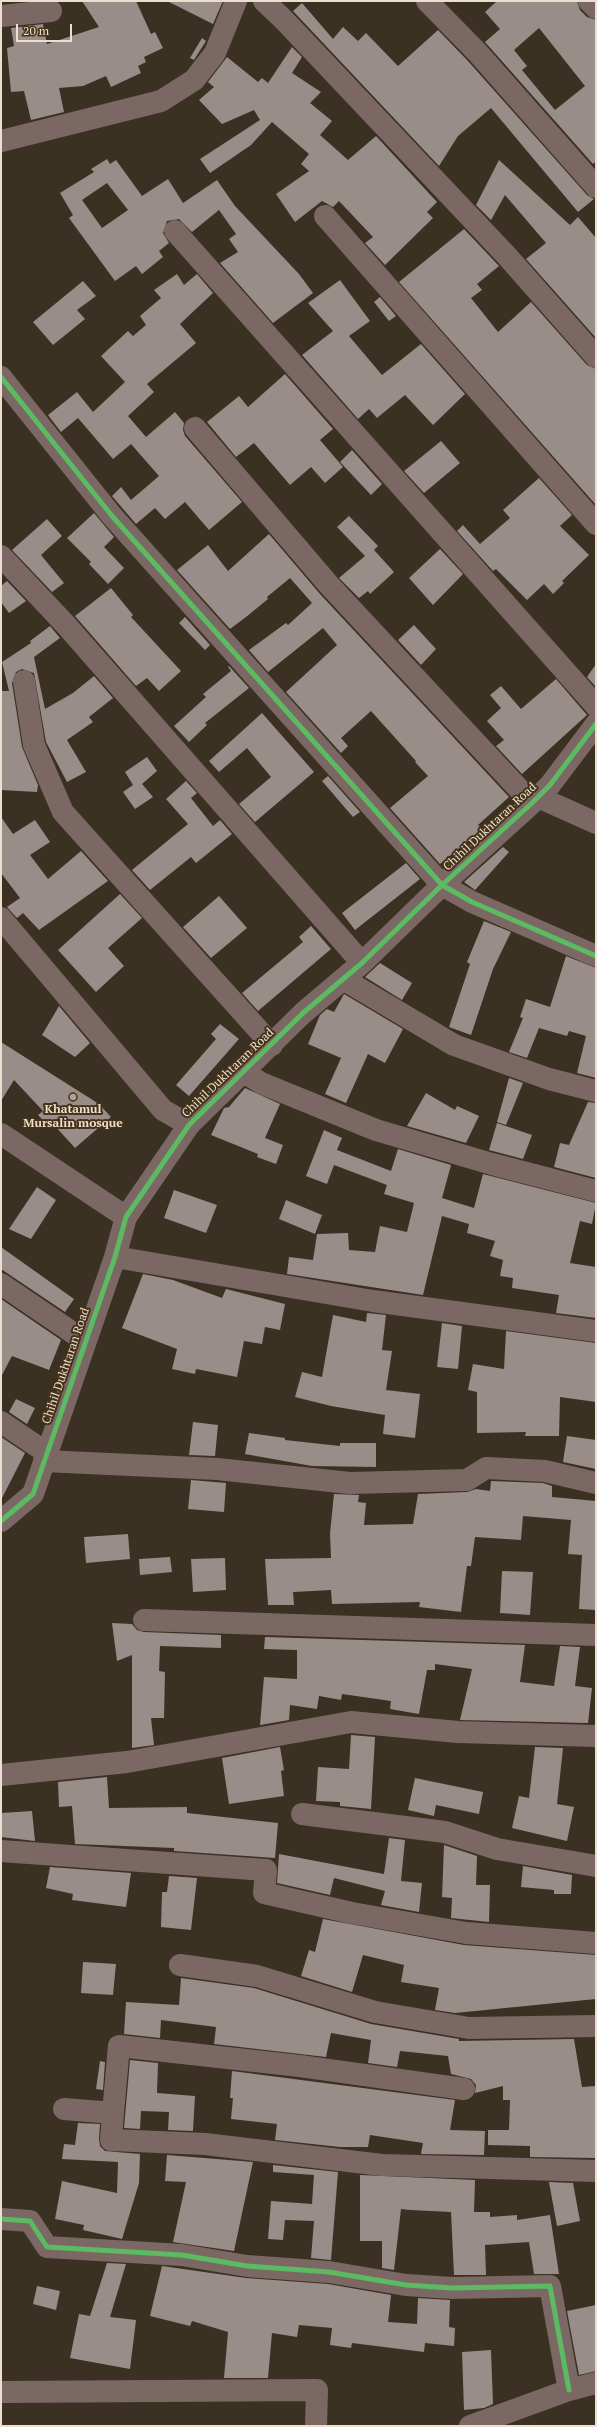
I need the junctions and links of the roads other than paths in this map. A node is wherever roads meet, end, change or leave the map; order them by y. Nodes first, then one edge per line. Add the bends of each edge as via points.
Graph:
1 (236, 1) edge
2 (264, 1) edge
3 (427, 1) edge
4 (589, 1) edge
5 (596, 8) edge
6 (51, 11) dead end
7 (1, 16) edge
8 (1, 141) edge
9 (596, 187) edge
10 (325, 216) dead end
11 (175, 231) dead end
12 (596, 357) edge
13 (1, 377) edge
14 (195, 428) dead end
15 (596, 524) edge
16 (1, 556) edge
17 (24, 681) dead end
18 (596, 706) edge
19 (596, 724) edge
20 (535, 800) junction
21 (596, 823) edge
22 (442, 885) junction
23 (1, 918) edge
24 (596, 956) edge
25 (362, 963) junction
26 (343, 979) junction
27 (272, 1045) junction
28 (244, 1072) junction
29 (596, 1091) edge
30 (189, 1125) junction
31 (1, 1134) edge
32 (596, 1191) edge
33 (126, 1217) junction
34 (115, 1257) junction
35 (1, 1284) edge
36 (596, 1331) edge
37 (86, 1341) junction
38 (1, 1422) edge
39 (46, 1457) junction
40 (596, 1483) edge
41 (1, 1521) edge
42 (144, 1620) dead end
43 (596, 1635) edge
44 (596, 1736) edge
45 (1, 1775) edge
46 (302, 1814) dead end
47 (1, 1851) edge
48 (596, 1866) edge
49 (596, 1943) edge
50 (180, 1965) dead end
51 (596, 2026) edge
52 (464, 2089) dead end
53 (64, 2109) dead end
54 (113, 2113) junction
55 (596, 2171) edge
56 (1, 2219) edge
57 (596, 2383) edge
58 (569, 2390) junction
59 (1, 2392) edge
60 (316, 2426) edge
61 (470, 2426) edge

1 - 8 street via 215,53 207,64 194,80 161,101
2 - 12 street via 507,256
3 - 9 street via 477,52
4 - 5 street
6 - 7 street
10 - 15 street
11 - 18 street
13 - 22 street via 112,516
14 - 20 street via 329,585
16 - 25 street via 66,625
17 - 27 street via 34,745 63,812
19 - 20 street, Chihil Dukhtaran Road via 550,785
20 - 21 street
20 - 22 street, Chihil Dukhtaran Road
22 - 24 street via 472,902
22 - 25 street, Chihil Dukhtaran Road
23 - 30 street via 163,1110
25 - 26 street, Chihil Dukhtaran Road
26 - 27 street, Chihil Dukhtaran Road via 303,1013
26 - 29 street via 454,1045 549,1079
27 - 28 street, Chihil Dukhtaran Road
28 - 30 street, Chihil Dukhtaran Road
28 - 32 street via 262,1083 376,1130
30 - 33 street, Chihil Dukhtaran Road
31 - 33 street
33 - 34 street, Chihil Dukhtaran Road
34 - 36 street via 373,1300
34 - 37 street, Chihil Dukhtaran Road
35 - 37 street
37 - 39 street, Chihil Dukhtaran Road
38 - 39 street
39 - 40 street via 217,1469 350,1483 468,1480 486,1468 545,1472
39 - 41 street, Chihil Dukhtaran Road via 33,1494
42 - 43 street
44 - 45 street via 458,1732 351,1722 127,1762
46 - 48 street via 445,1832 497,1849
47 - 49 street via 266,1870 264,1893 466,1933
50 - 51 street via 257,1976 375,2012 469,2028
52 - 54 street via 300,2066 119,2046
53 - 54 street
54 - 55 street via 111,2140 205,2144 382,2165
56 - 58 street via 30,2221 47,2247 182,2255 247,2266 329,2272 406,2285 452,2288 550,2286
57 - 58 street
58 - 61 street
59 - 60 street via 317,2390

